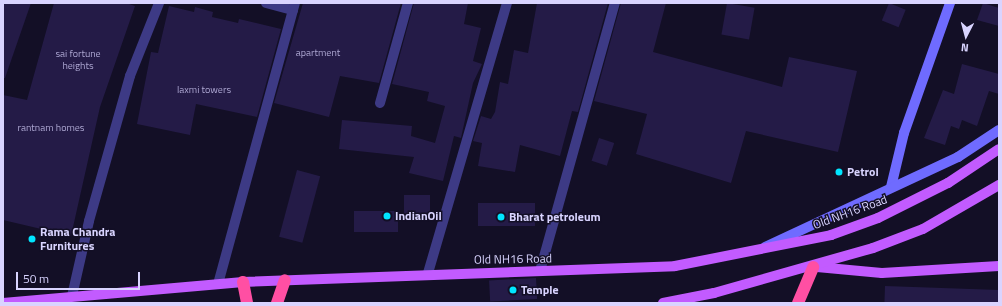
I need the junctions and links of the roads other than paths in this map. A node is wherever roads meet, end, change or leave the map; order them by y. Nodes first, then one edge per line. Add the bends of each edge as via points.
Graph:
1 (159, 3) edge
2 (266, 3) edge
3 (408, 3) edge
4 (507, 3) edge
5 (615, 3) edge
6 (950, 3) edge
7 (294, 6) edge
8 (380, 103) dead end
9 (999, 130) edge
10 (999, 150) edge
11 (999, 185) edge
12 (891, 187) junction
13 (750, 254) junction
14 (999, 266) edge
15 (813, 267) junction
16 (540, 271) junction
17 (428, 273) junction
18 (285, 280) junction
19 (243, 282) junction
20 (218, 284) junction
21 (72, 296) junction
22 (3, 303) edge
23 (247, 303) edge
24 (277, 303) edge
25 (663, 303) edge
26 (798, 303) edge

1 - 21 street via 130,76 89,221
2 - 7 street
3 - 8 street
4 - 17 street
5 - 16 street
6 - 12 street via 904,133
7 - 20 street
9 - 12 street via 958,157
10 - 13 main road, Old NH16 Road via 948,183 878,218 831,235
11 - 15 main road via 923,229
12 - 13 street
13 - 16 main road, Old NH16 Road via 675,266
14 - 15 main road via 882,273
15 - 25 main road
15 - 26 highway
16 - 17 main road, Old NH16 Road
17 - 18 main road, Old NH16 Road
18 - 19 main road, Old NH16 Road
18 - 24 highway
19 - 20 main road, Old NH16 Road
19 - 23 highway
20 - 21 main road, Old NH16 Road
21 - 22 main road, Old NH16 Road

